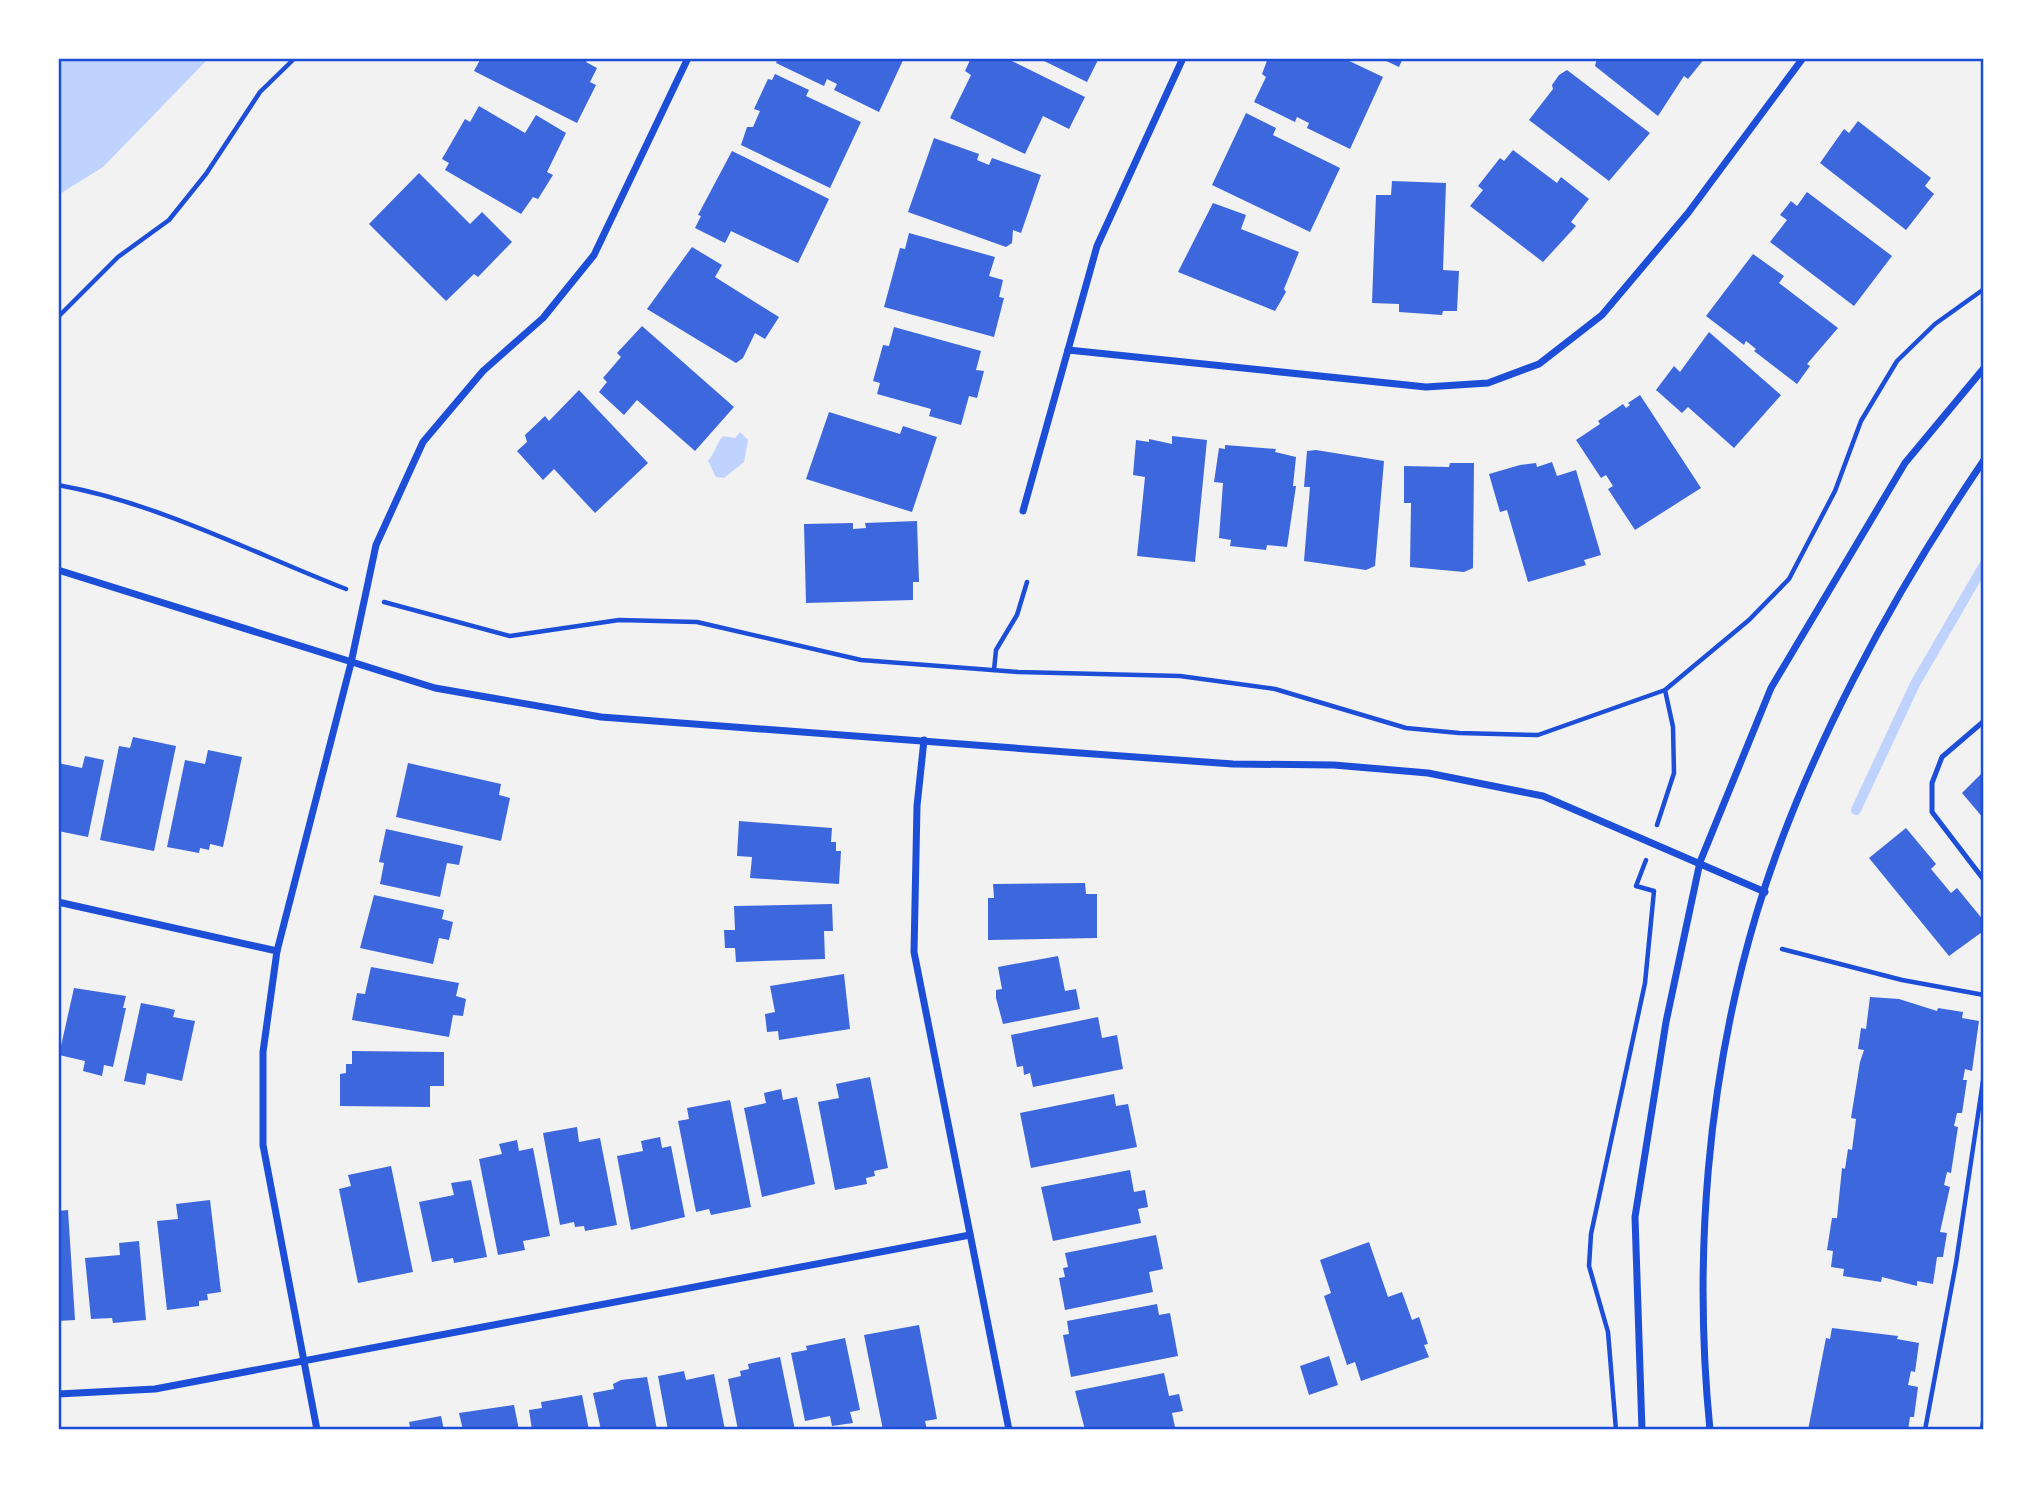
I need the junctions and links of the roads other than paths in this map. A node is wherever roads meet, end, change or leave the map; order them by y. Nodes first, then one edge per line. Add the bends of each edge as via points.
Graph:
1 (688, 58) edge
2 (1183, 58) edge
3 (1803, 58) edge
4 (1068, 350) junction
5 (1984, 369) edge
6 (1984, 460) edge
7 (1023, 511) dead end
8 (58, 570) edge
9 (351, 663) junction
10 (1984, 721) edge
11 (924, 740) junction
12 (1700, 862) junction
13 (1984, 880) edge
14 (1765, 892) junction
15 (58, 902) edge
16 (277, 951) junction
17 (970, 1235) junction
18 (304, 1363) junction
19 (58, 1394) edge
20 (1984, 1418) edge
21 (317, 1430) edge
22 (1009, 1430) edge
23 (1642, 1430) edge
24 (1710, 1430) edge
25 (1982, 1430) edge

1 - 9 street via 594,255 543,318 483,371 423,442 376,545
2 - 4 street via 1097,246
3 - 4 street via 1688,213 1602,315 1539,365 1488,383 1426,387
4 - 7 street
5 - 12 street via 1905,463 1771,688
6 - 14 street via 1933,535 1854,682 1798,801
8 - 9 street
9 - 11 street via 435,688 601,717
9 - 16 street
10 - 13 lane via 1942,757 1933,783 1932,812
11 - 12 street via 1205,762 1428,773 1543,796
11 - 17 street via 917,806 914,952
12 - 14 street
12 - 23 street via 1666,1022 1635,1217
14 - 24 street via 1734,1002 1707,1170 1703,1353
15 - 16 street
16 - 18 street via 263,1052 263,1145
17 - 18 street
17 - 22 street
18 - 19 street via 155,1389
18 - 21 street
20 - 25 lane

